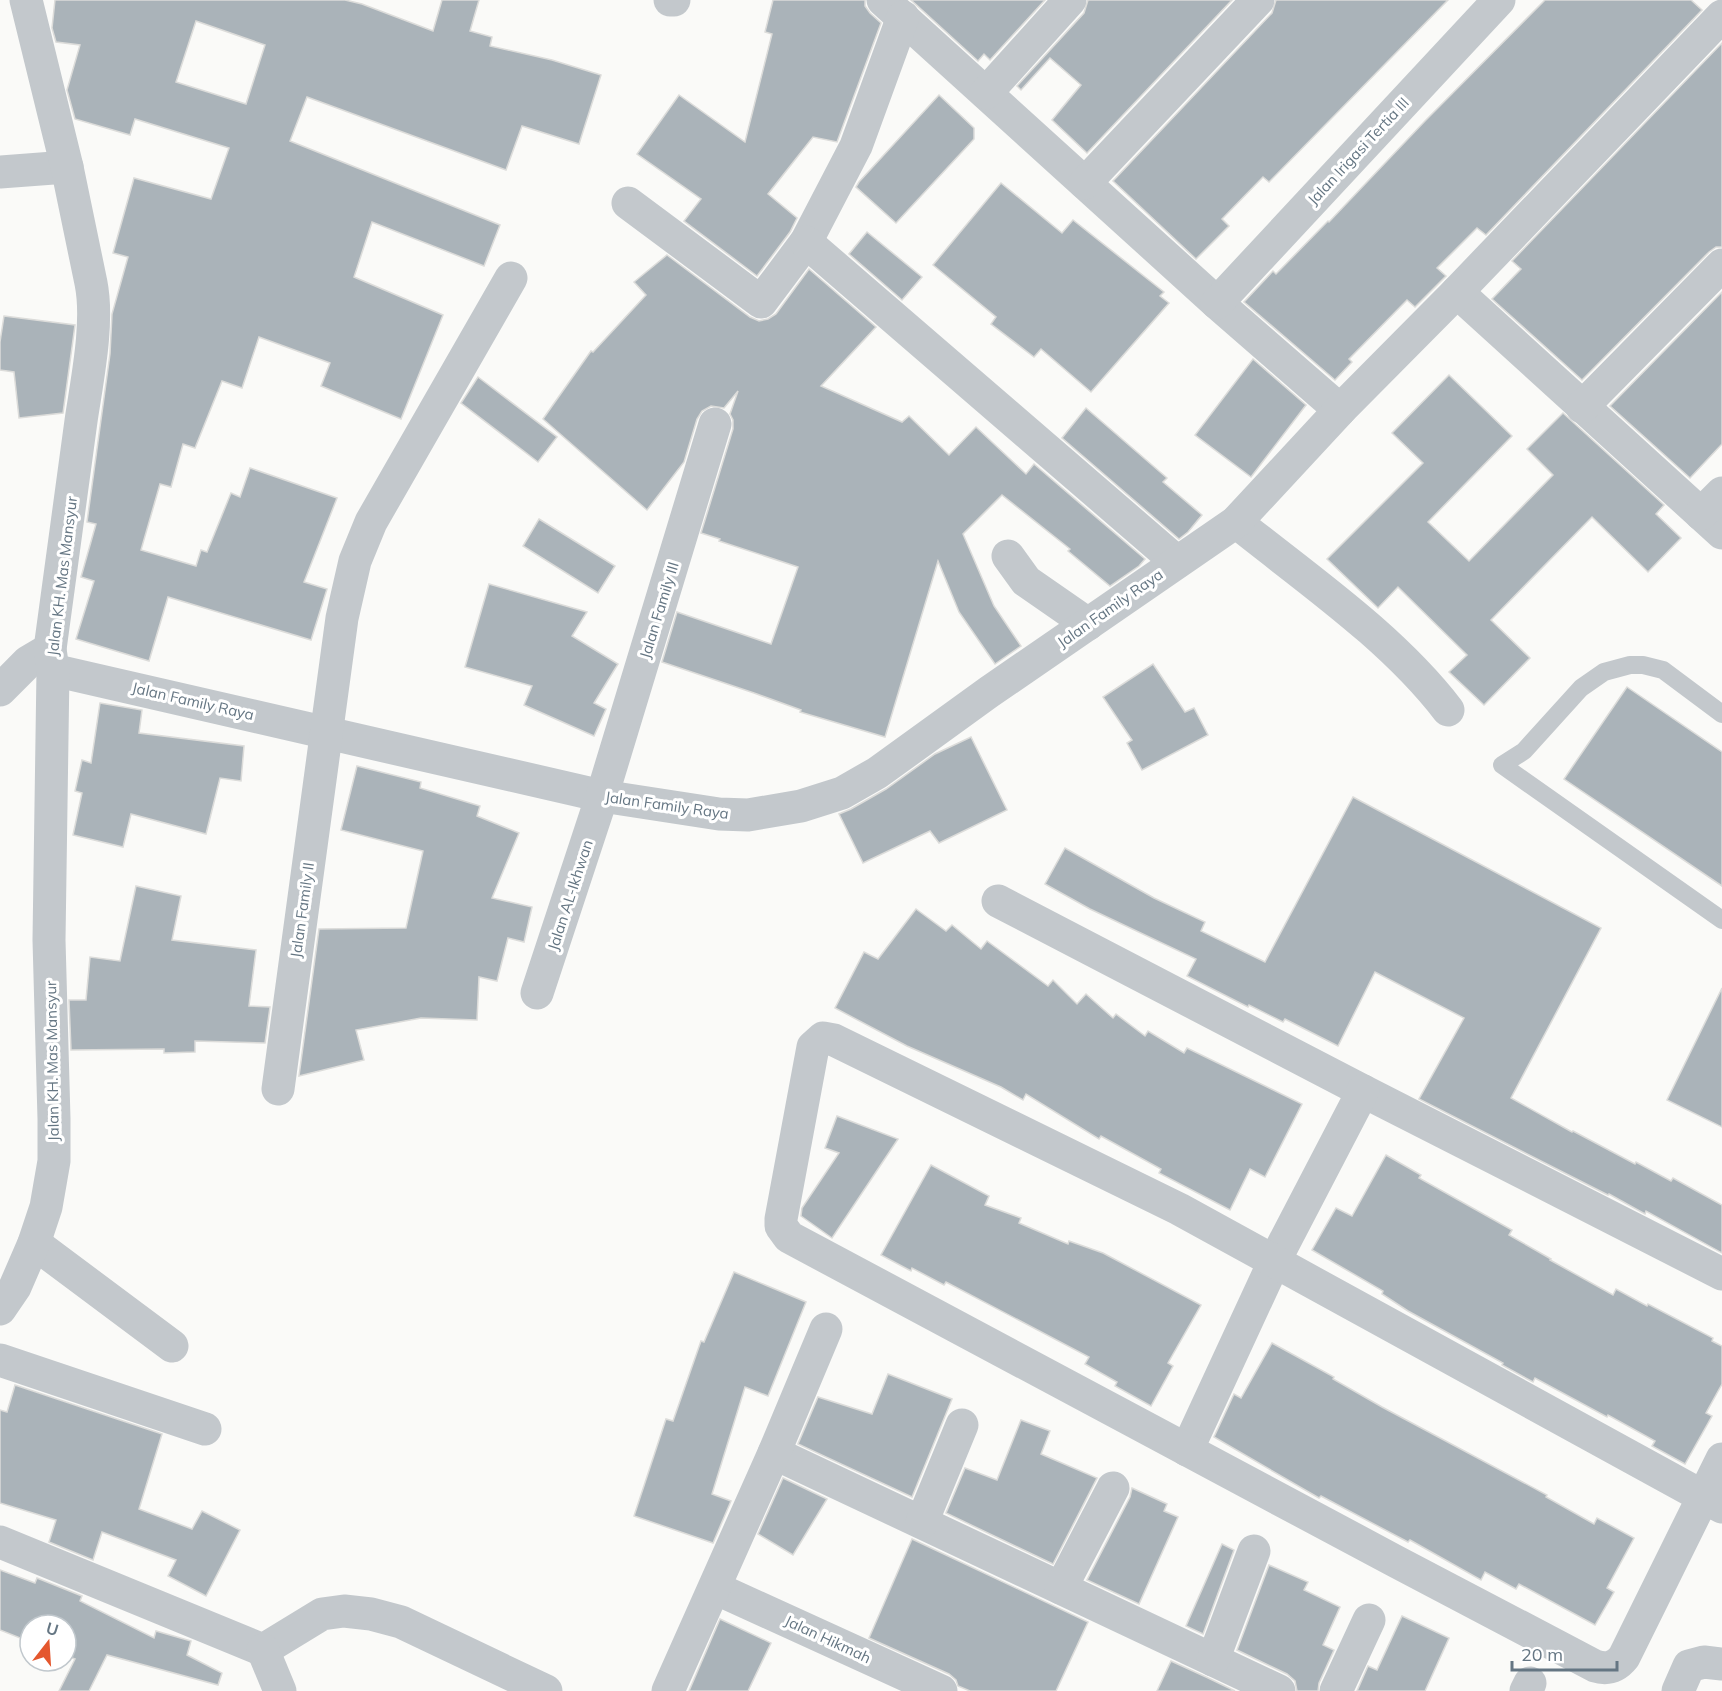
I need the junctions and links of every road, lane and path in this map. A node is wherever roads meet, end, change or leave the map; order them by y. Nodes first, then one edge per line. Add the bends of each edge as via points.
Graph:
1 (27, 0) edge
2 (1070, 0) edge
3 (1258, 0) edge
4 (1499, 0) edge
5 (893, 8) edge
6 (1722, 16) edge
7 (986, 93) junction
8 (67, 168) junction
9 (0, 172) edge
10 (1085, 183) junction
11 (628, 202) dead end
12 (806, 242) junction
13 (1722, 265) edge
14 (511, 278) dead end
15 (1457, 292) junction
16 (1217, 303) junction
17 (1582, 407) junction
18 (1340, 410) junction
19 (716, 424) dead end
20 (1715, 513) edge
21 (1236, 522) junction
22 (1008, 556) dead end
23 (1177, 562) junction
24 (1088, 624) junction
25 (52, 659) junction
26 (0, 690) edge
27 (1448, 710) dead end
28 (1722, 714) edge
29 (325, 731) junction
30 (602, 796) junction
31 (998, 901) dead end
32 (1722, 920) edge
33 (537, 993) dead end
34 (278, 1089) dead end
35 (1363, 1091) junction
36 (34, 1243) junction
37 (1274, 1262) junction
38 (1722, 1274) edge
39 (0, 1309) edge
40 (826, 1329) dead end
41 (171, 1346) dead end
42 (0, 1360) edge
43 (962, 1425) dead end
44 (205, 1429) dead end
45 (1187, 1450) junction
46 (774, 1453) junction
47 (1722, 1459) edge
48 (1113, 1488) dead end
49 (1712, 1502) edge
50 (921, 1522) junction
51 (0, 1542) edge
52 (1254, 1551) dead end
53 (715, 1588) junction
54 (1061, 1588) junction
55 (1369, 1620) dead end
56 (263, 1650) junction
57 (1213, 1660) junction
58 (1722, 1664) edge
59 (280, 1691) edge
60 (546, 1691) edge
61 (668, 1691) edge
62 (941, 1691) edge
63 (1279, 1691) edge
64 (1336, 1691) edge
65 (1678, 1691) edge

1 - 8 street, Jalan KH. Mas Mansyur
2 - 7 street
3 - 10 street
4 - 16 street, Jalan Irigasi Tertia III
5 - 7 street
5 - 12 street via 856,146
6 - 15 street, Jalan Family Raya
7 - 10 street
8 - 9 street
8 - 25 street, Jalan KH. Mas Mansyur via 93,293 93,324
10 - 16 street
11 - 12 street via 761,302
12 - 23 street
13 - 17 street
14 - 29 street, Jalan Family II via 371,522 355,561 342,618
15 - 17 street
15 - 18 street, Jalan Family Raya
16 - 18 street
17 - 20 street
18 - 21 street, Jalan Family Raya
19 - 30 street, Jalan Family III
21 - 23 street, Jalan Family Raya
21 - 27 street via 1380,638 1409,664
22 - 24 street via 1026,581
23 - 24 street, Jalan Family Raya
24 - 30 street, Jalan Family Raya via 842,793 801,806 748,815
25 - 26 street via 28,662
25 - 29 street, Jalan Family Raya
25 - 36 street, Jalan KH. Mas Mansyur via 49,940 54,1119 52,1173
28 - 32 lane via 1663,670 1630,665 1604,672 1581,688 1524,751 1502,765
29 - 30 street, Jalan Family Raya
29 - 34 street, Jalan Family II
30 - 33 street, Jalan AL-Ikhwan
31 - 35 street
35 - 37 street
35 - 38 street
36 - 39 street, Jalan KH. Mas Mansyur via 15,1287
36 - 41 street
37 - 45 street
37 - 45 street via 1179,1209 834,1040 823,1038 813,1047 781,1219 789,1237
37 - 49 street
40 - 46 street
42 - 44 street
43 - 50 street
45 - 49 street via 1604,1668 1613,1667 1624,1657
46 - 50 street
46 - 53 street
47 - 49 street
48 - 54 street
50 - 54 street
51 - 56 street
52 - 57 street
53 - 61 street
53 - 62 street, Jalan Hikmah
54 - 57 street
55 - 64 street
56 - 59 street
56 - 60 street via 322,1614 372,1614 401,1622
57 - 63 street
58 - 65 street via 1704,1662 1689,1666

